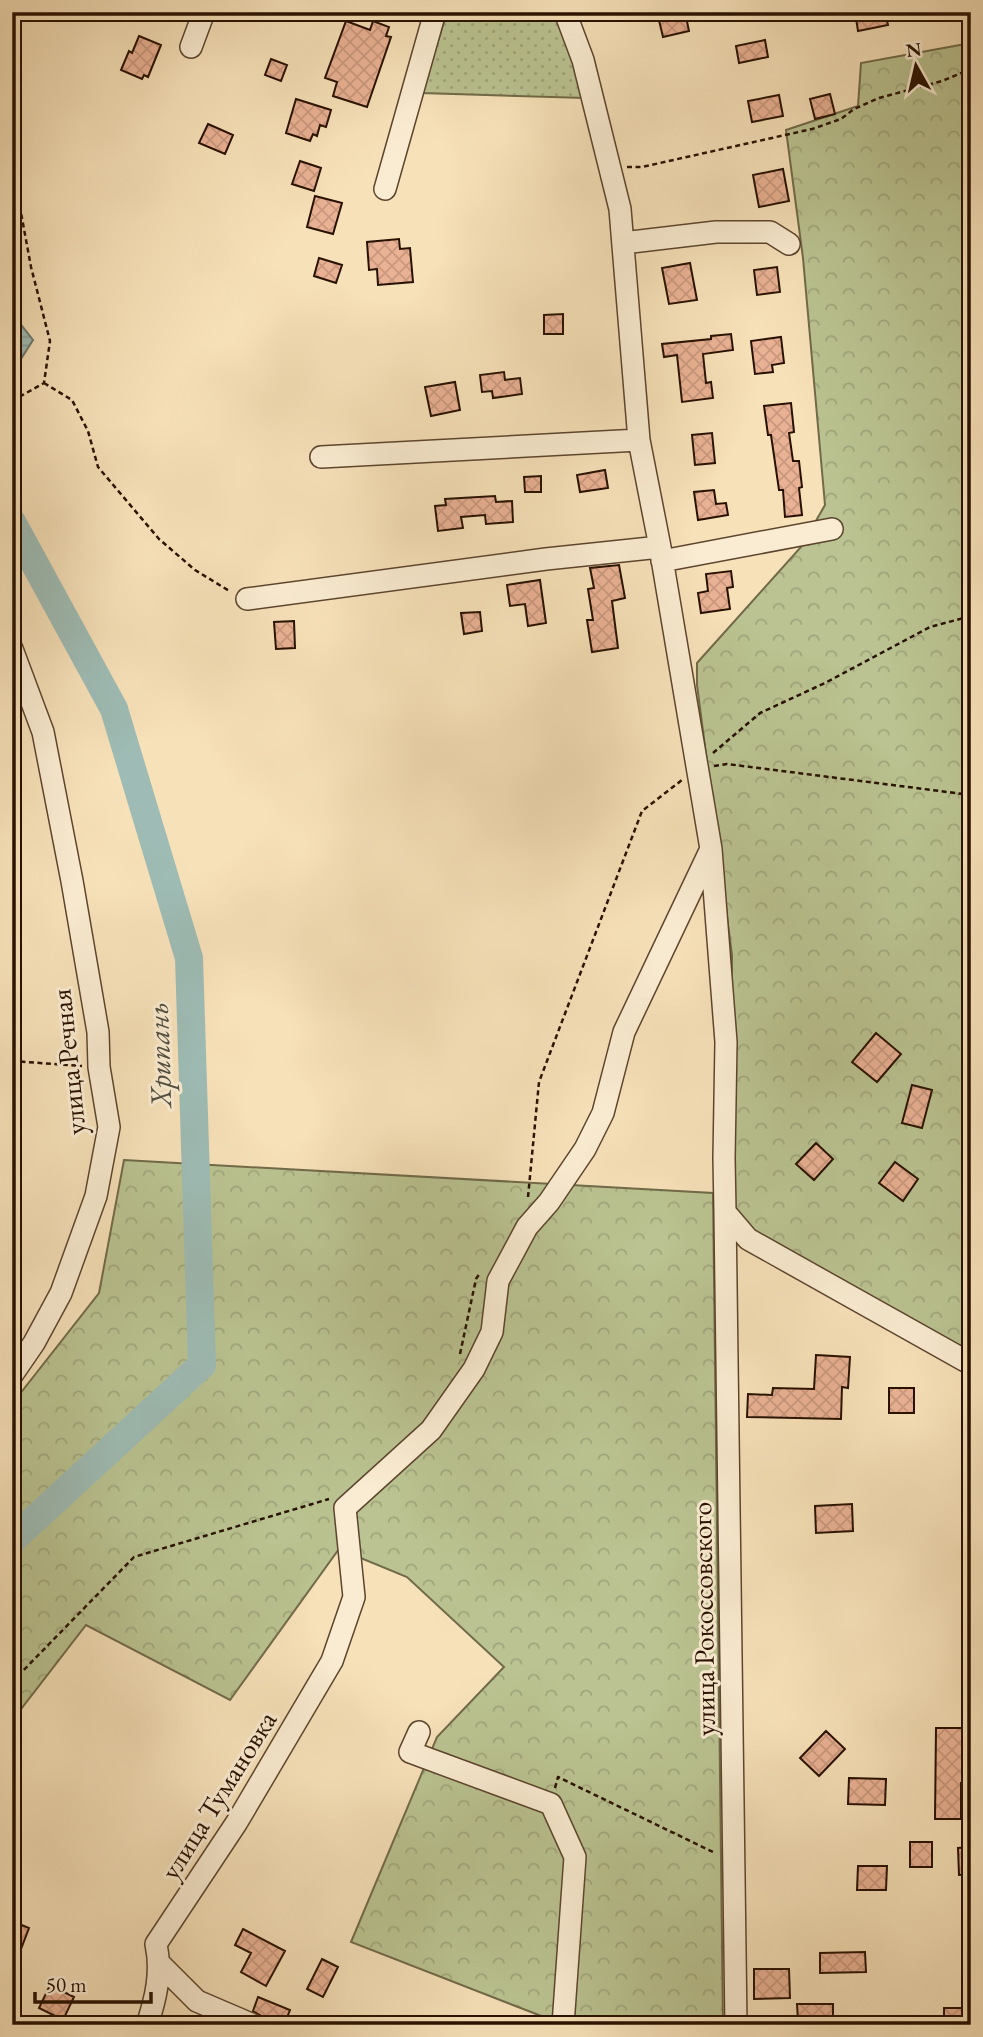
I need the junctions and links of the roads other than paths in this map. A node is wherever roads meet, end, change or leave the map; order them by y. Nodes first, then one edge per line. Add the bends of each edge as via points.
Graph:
1 (204, 12) edge
2 (435, 12) edge
3 (565, 12) edge
4 (191, 47) dead end
5 (385, 189) dead end
6 (623, 243) junction
7 (789, 244) dead end
8 (639, 440) junction
9 (321, 457) dead end
10 (832, 529) dead end
11 (661, 554) junction
12 (247, 599) road end
13 (12, 649) edge
14 (711, 849) junction
15 (725, 1212) junction
16 (971, 1364) edge
17 (12, 1375) edge
18 (419, 1732) dead end
19 (160, 1964) junction
20 (147, 2025) edge
21 (253, 2025) edge
22 (563, 2025) edge
23 (736, 2025) edge

1 - 4 street
2 - 5 street
3 - 6 street, улица Рокоссовского via 583,60 610,167
6 - 7 street via 716,232 770,232
6 - 8 street, улица Рокоссовского
8 - 9 street
8 - 11 street, улица Рокоссовского
10 - 11 street
11 - 12 street via 546,559
11 - 14 street, улица Рокоссовского
13 - 17 street, улица Речная via 43,732 98,1032 109,1127 96,1196 61,1293
14 - 15 street, улица Рокоссовского via 726,1042
14 - 19 street, улица Тумановка via 624,1032 603,1113 585,1149 527,1227 498,1281 492,1332 474,1369 431,1430 345,1508 354,1597 332,1661 237,1822 156,1944
15 - 16 street via 748,1239
15 - 23 street, улица Рокоссовского
18 - 22 street via 411,1752 551,1804 575,1857
19 - 20 street, улица Тумановка
19 - 21 street via 197,2001

